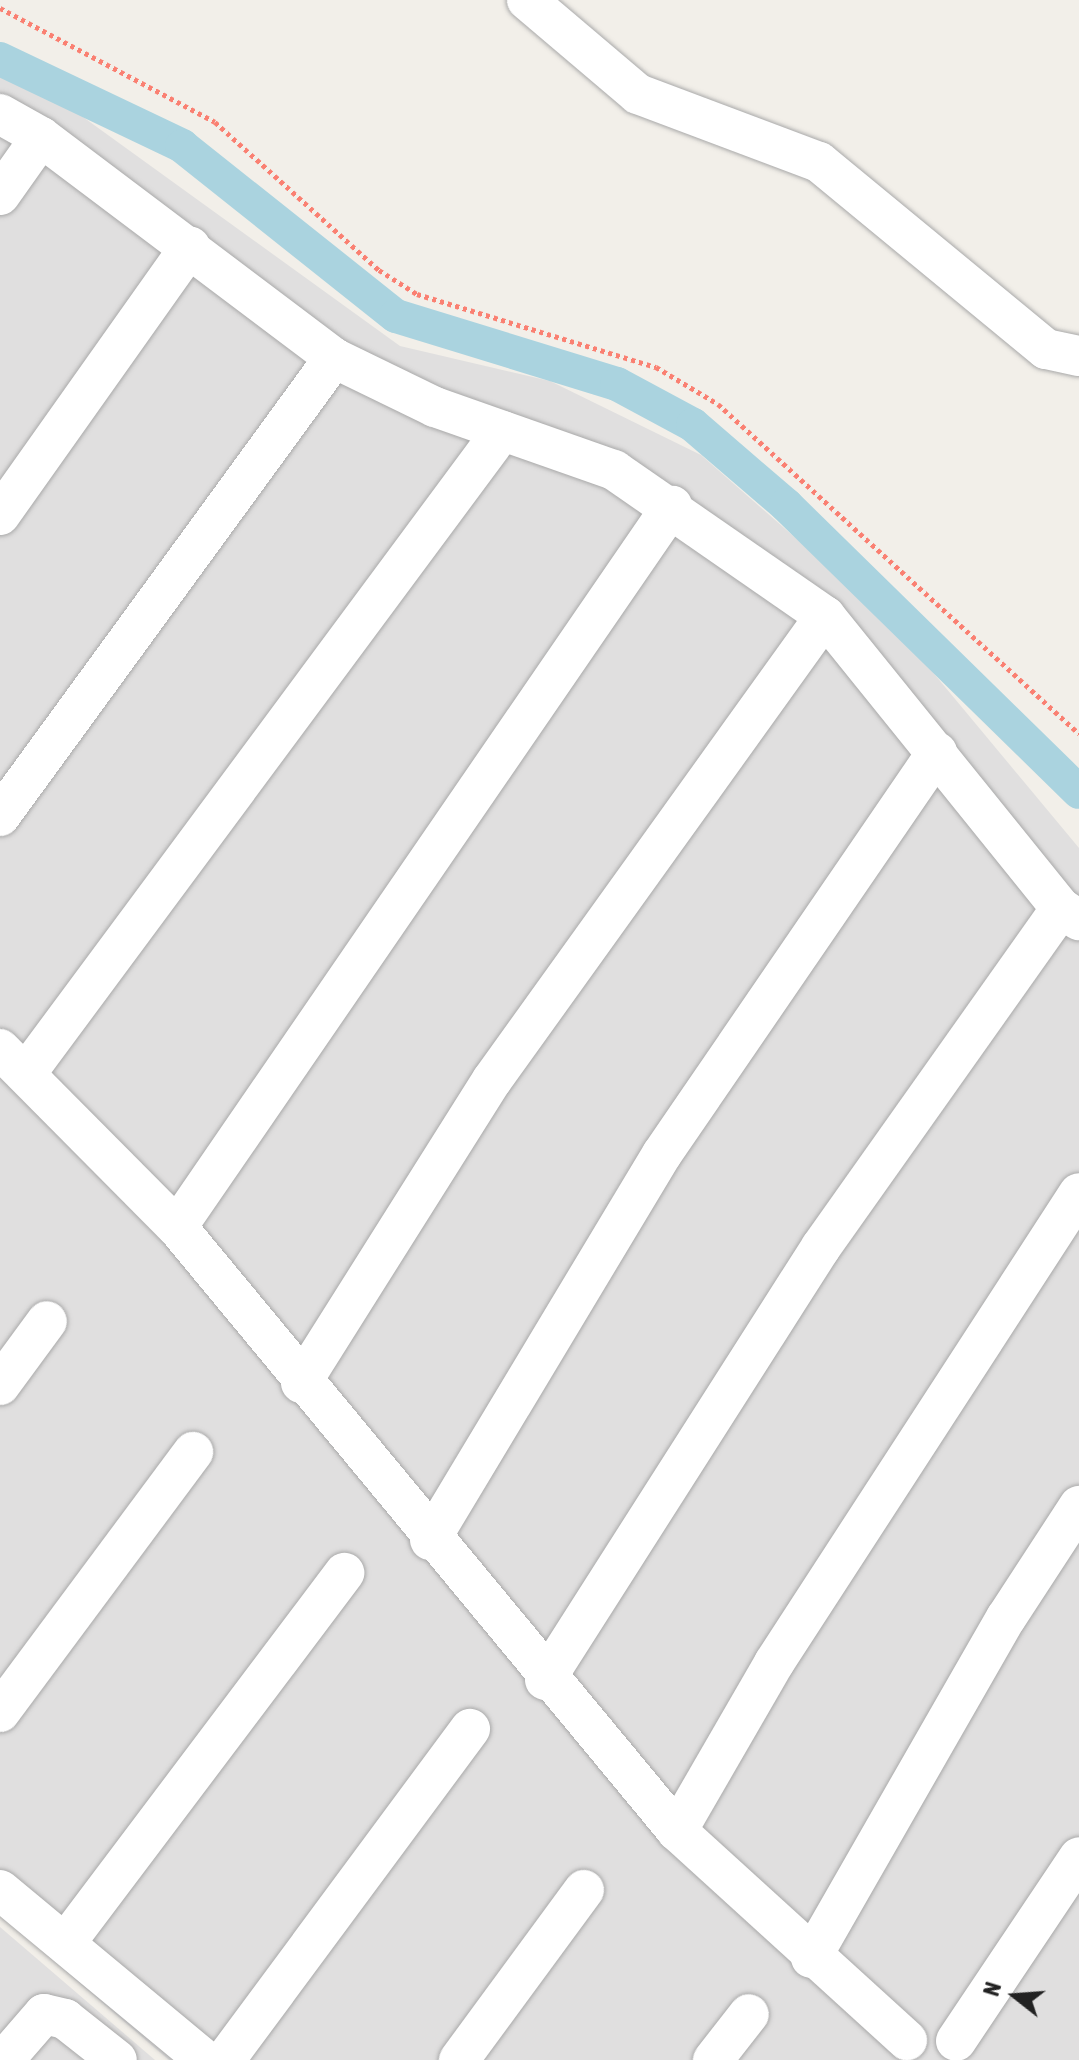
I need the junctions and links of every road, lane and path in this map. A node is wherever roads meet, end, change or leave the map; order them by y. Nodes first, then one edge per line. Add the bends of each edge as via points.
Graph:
1 (527, 0) edge
2 (0, 8) edge
3 (0, 114) edge
4 (41, 137) junction
5 (0, 195) edge
6 (190, 247) junction
7 (1079, 356) edge
8 (334, 358) junction
9 (502, 431) junction
10 (672, 506) junction
11 (0, 515) edge
12 (825, 616) junction
13 (1079, 734) edge
14 (937, 752) junction
15 (0, 816) edge
16 (1070, 914) edge
17 (14, 1060) edge
18 (1079, 1193) edge
19 (177, 1227) junction
20 (47, 1321) dead end
21 (301, 1383) junction
22 (0, 1385) edge
23 (193, 1452) dead end
24 (1079, 1506) edge
25 (430, 1540) junction
26 (344, 1573) dead end
27 (545, 1680) junction
28 (0, 1712) edge
29 (470, 1729) dead end
30 (677, 1831) junction
31 (1079, 1857) edge
32 (0, 1890) edge
33 (584, 1890) dead end
34 (67, 1941) junction
35 (811, 1958) junction
36 (749, 2014) dead end
37 (900, 2050) edge
38 (963, 2050) edge
39 (4, 2060) edge
40 (117, 2060) edge
41 (205, 2060) edge
42 (225, 2060) edge
43 (459, 2060) edge
44 (713, 2060) edge

1 - 7 street via 638,94 819,162 1046,349
2 - 13 path via 215,122 379,270 417,294 656,367 718,404
3 - 4 street
4 - 5 street
4 - 6 street
6 - 8 street
6 - 11 street
8 - 9 street
8 - 15 street
9 - 10 street via 614,470
9 - 17 street
10 - 12 street
10 - 19 street
12 - 14 street
12 - 21 street via 492,1080
14 - 16 street
14 - 25 street via 662,1154
16 - 27 street via 821,1247
17 - 19 street
18 - 30 street via 774,1663
19 - 21 street
20 - 22 street
21 - 25 street
23 - 28 street
24 - 35 street
25 - 27 street
26 - 34 street
27 - 30 street
29 - 42 street
30 - 35 street
31 - 38 street
32 - 34 street
33 - 43 street
34 - 41 street
35 - 37 street
36 - 44 street
37 - 38 street via 923,2033
39 - 40 street via 44,2014 65,2019

